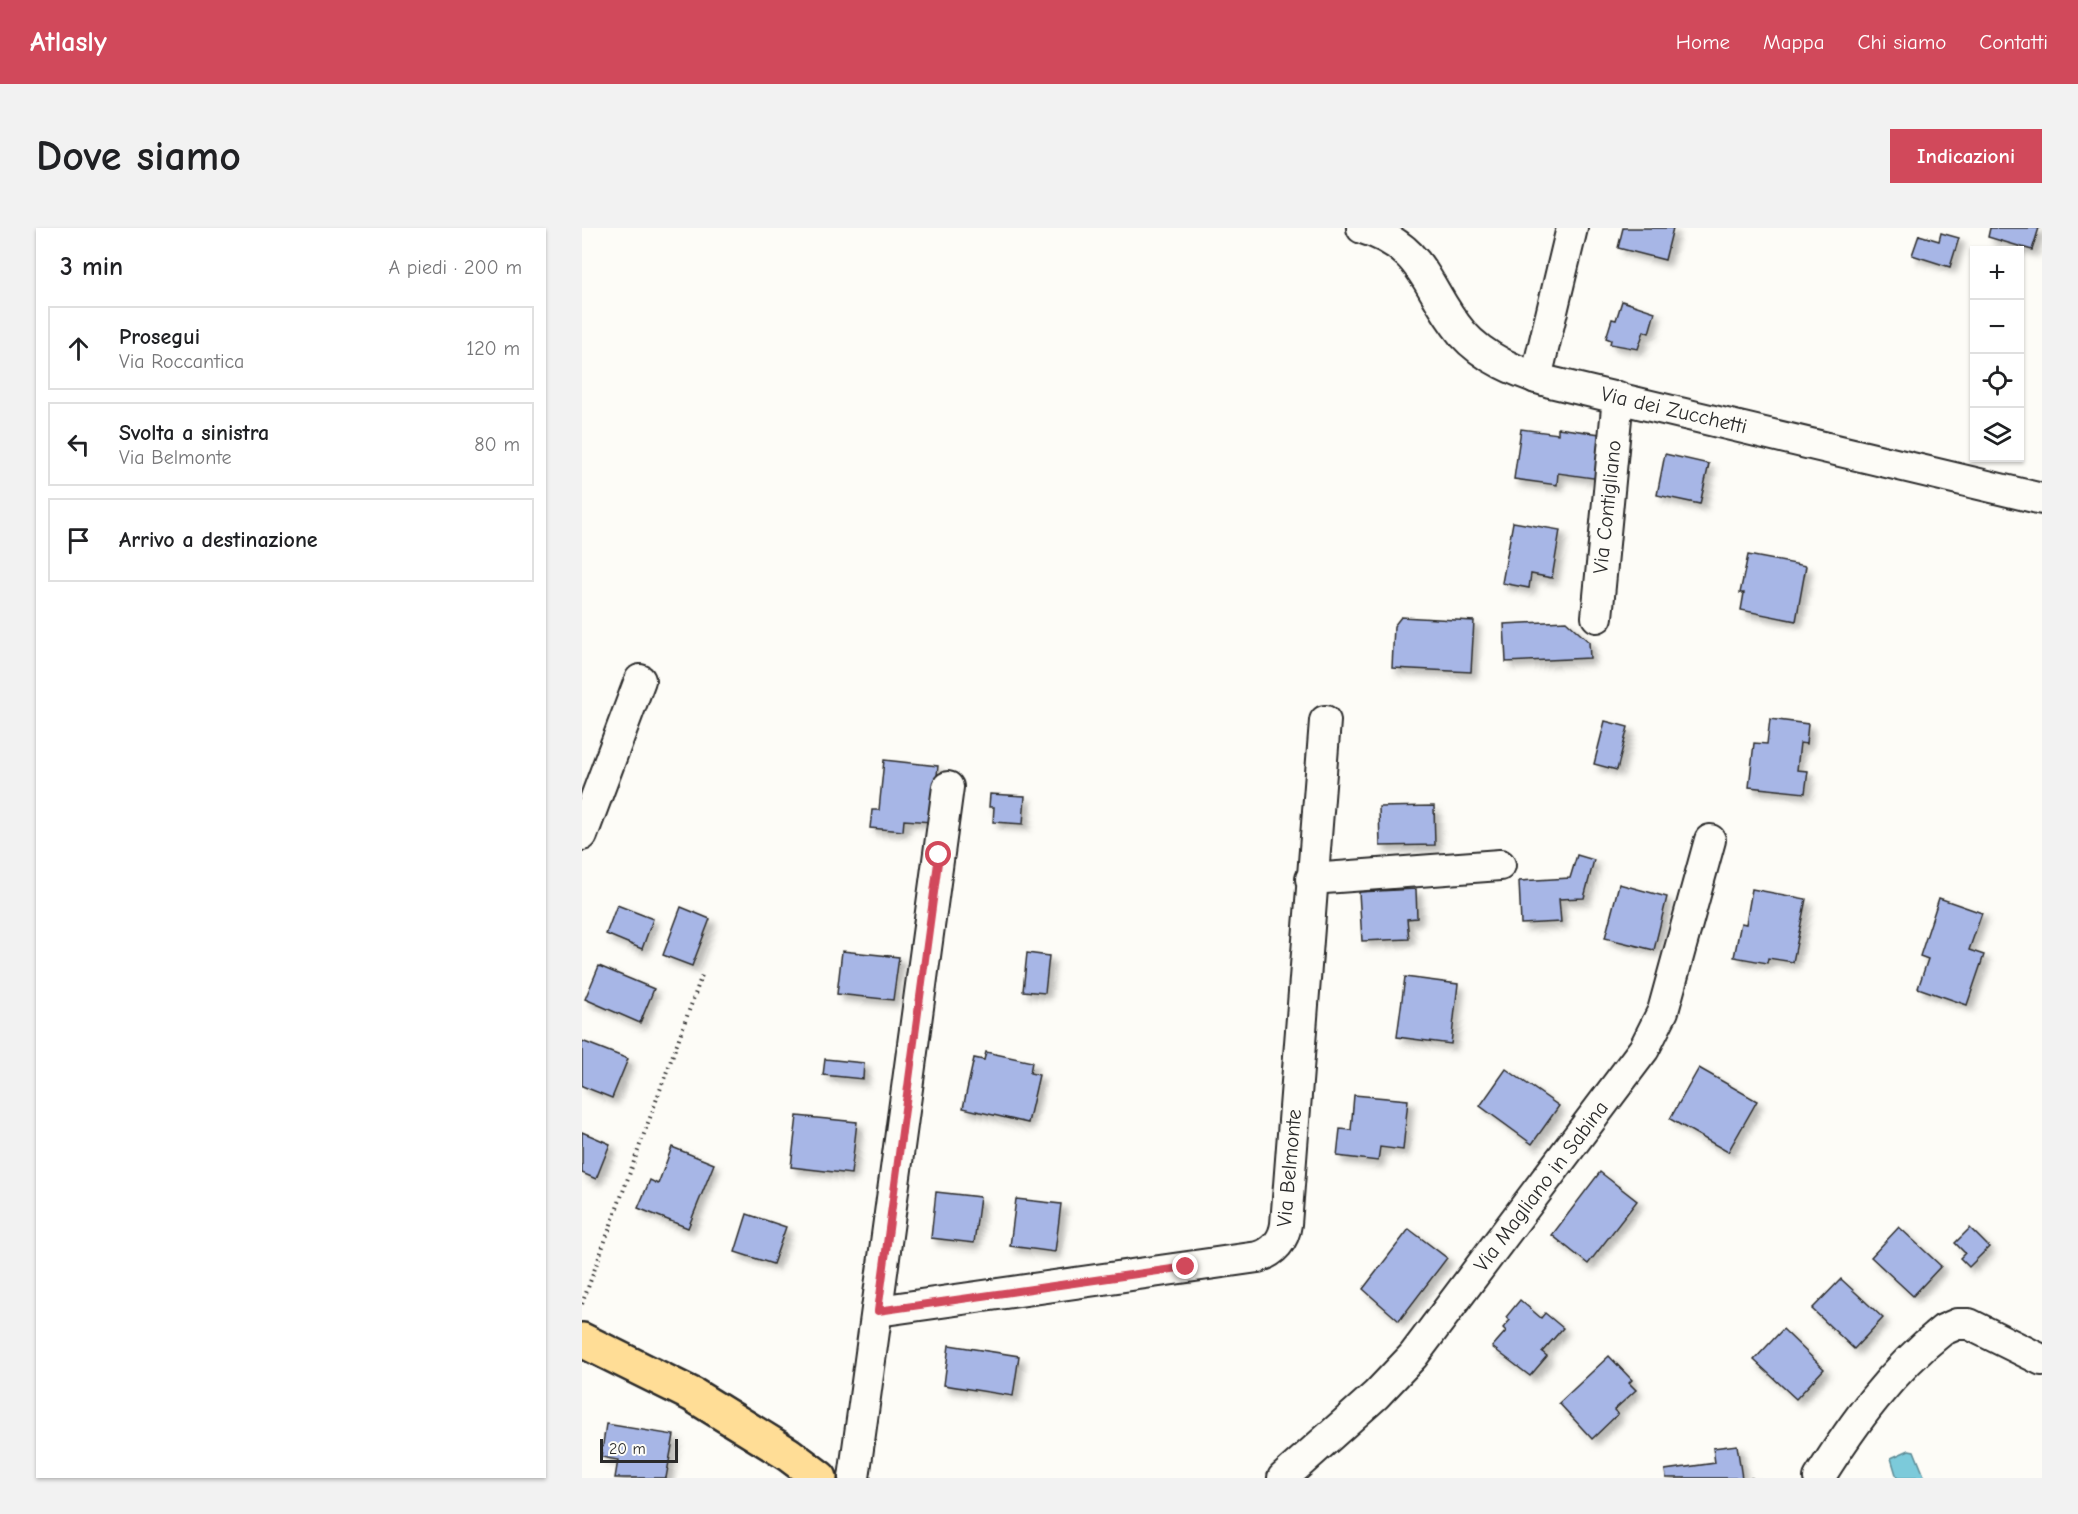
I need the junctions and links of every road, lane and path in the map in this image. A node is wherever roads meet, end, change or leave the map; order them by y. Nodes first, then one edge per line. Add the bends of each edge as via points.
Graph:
1 (1362, 228) edge
2 (1572, 228) edge
3 (1536, 378) junction
4 (1618, 397) junction
5 (2042, 499) edge
6 (1596, 617) dead end
7 (640, 680) dead end
8 (1325, 721) dead end
9 (948, 787) dead end
10 (582, 835) edge
11 (1710, 840) dead end
12 (1500, 865) dead end
13 (1311, 879) junction
14 (702, 975) dead end
15 (582, 1304) edge
16 (878, 1311) junction
17 (582, 1340) edge
18 (2042, 1360) edge
19 (820, 1478) edge
20 (854, 1478) edge
21 (1282, 1478) edge
22 (1819, 1478) edge

1 - 3 street, Via dei Zucchetti via 1391,240 1417,262 1454,322 1474,345 1501,363
2 - 3 street
3 - 4 street, Via dei Zucchetti
4 - 5 street, Via dei Zucchetti
4 - 6 street, Via Contigliano
7 - 10 street
8 - 13 street, Via Belmonte
9 - 16 street
11 - 21 street, Via Magliano in Sabina via 1663,1011 1644,1049 1413,1356 1386,1386
12 - 13 street
13 - 16 street, Via Belmonte via 1286,1224 1282,1239 1273,1249 1258,1257
14 - 15 path
16 - 20 street
17 - 19 main road via 693,1395
18 - 22 street via 1968,1324 1957,1323 1943,1330 1878,1392

